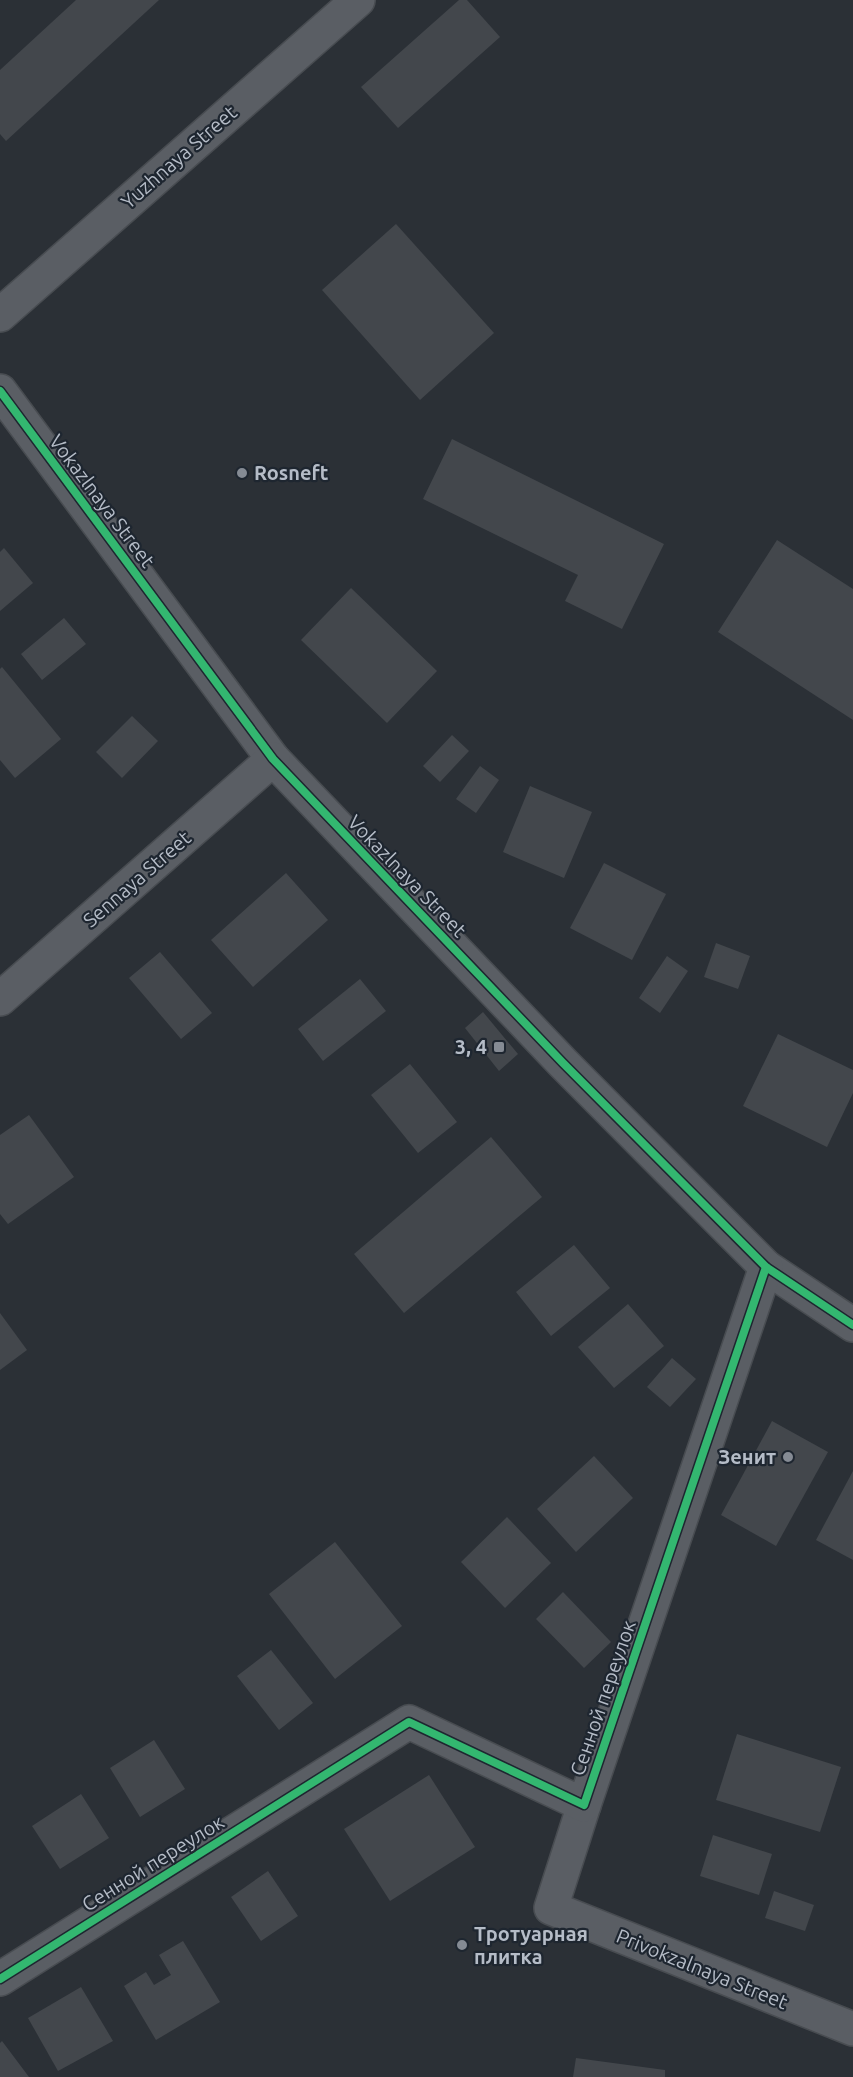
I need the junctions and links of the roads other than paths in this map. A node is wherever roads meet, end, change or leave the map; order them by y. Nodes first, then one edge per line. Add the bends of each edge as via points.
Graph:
1 (358, 0) edge
2 (0, 315) edge
3 (0, 391) edge
4 (273, 759) junction
5 (0, 999) edge
6 (766, 1267) junction
7 (853, 1325) edge
8 (584, 1805) junction
9 (0, 1979) edge
10 (853, 2029) edge

1 - 2 street, Yuzhnaya Street
3 - 4 street, Vokazlnaya Street
4 - 5 street, Sennaya Street
4 - 6 street, Vokazlnaya Street via 563,1063
6 - 7 street, Vokazlnaya Street
6 - 8 street, Сенной переулок
8 - 9 street, Сенной переулок via 409,1722
8 - 10 street, Privokzalnaya Street via 551,1908

